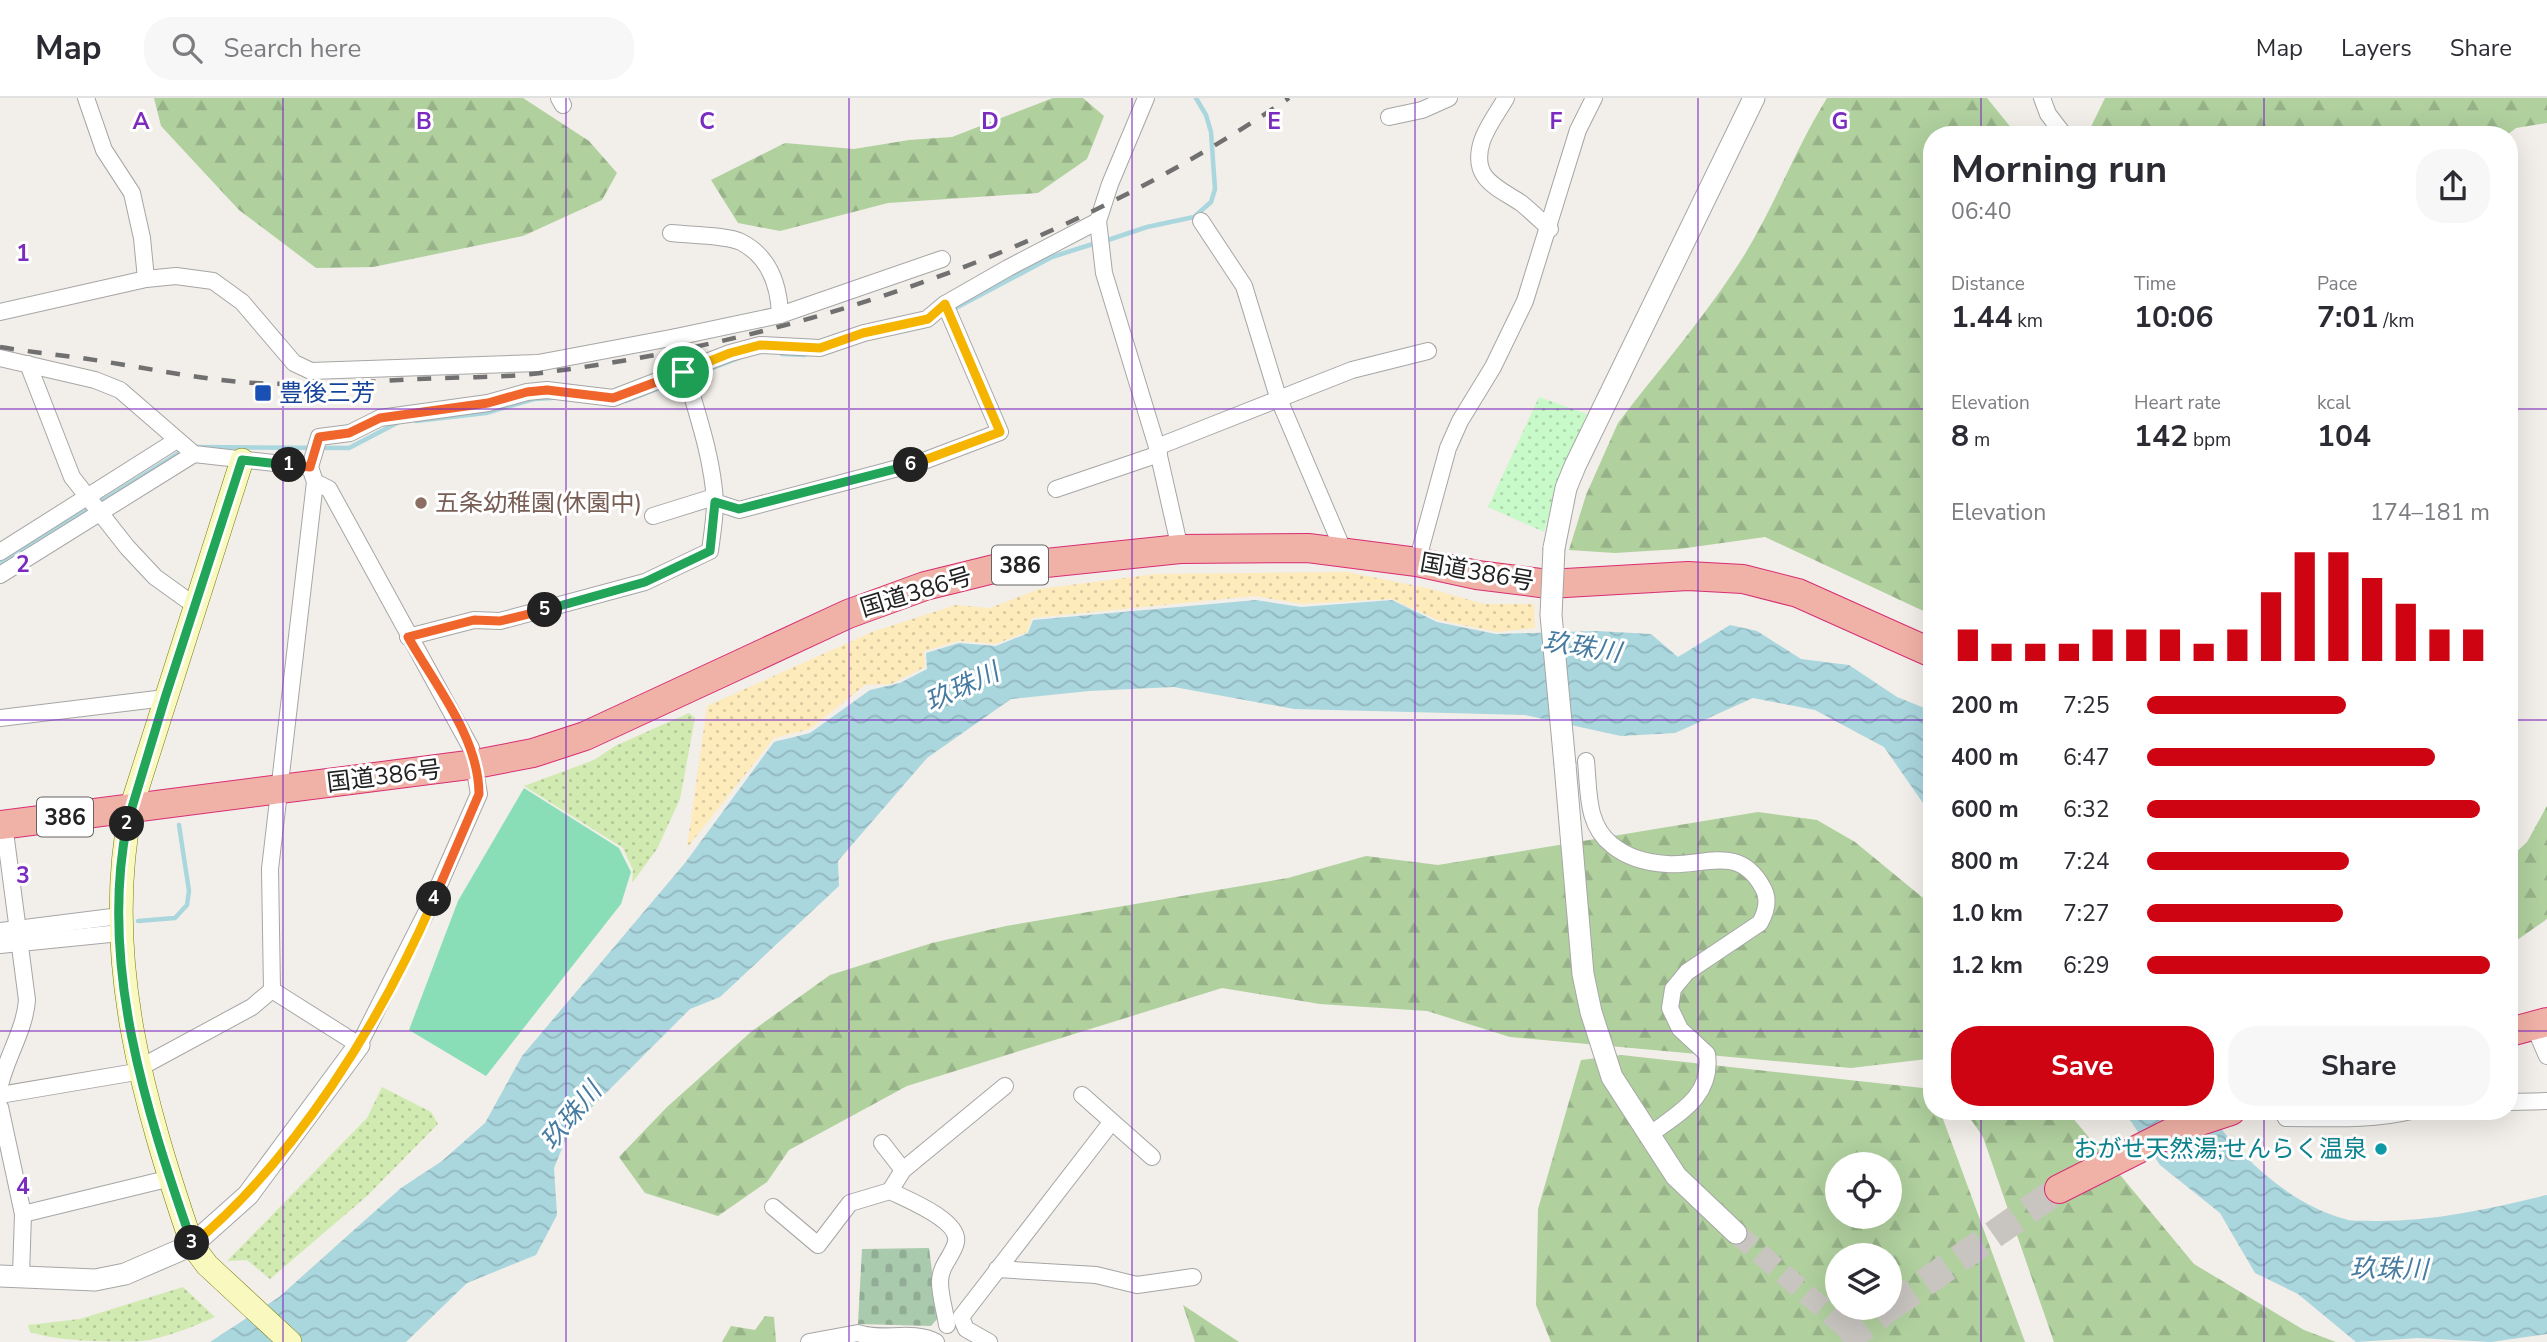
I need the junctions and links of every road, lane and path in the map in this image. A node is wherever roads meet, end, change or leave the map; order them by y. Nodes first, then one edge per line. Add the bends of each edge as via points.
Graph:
1 (86, 98) edge
2 (1146, 98) edge
3 (1449, 98) edge
4 (1506, 98) edge
5 (1594, 98) edge
6 (1754, 98) edge
7 (2042, 98) edge
8 (1389, 117) dead end
9 (2057, 126) edge
10 (1201, 221) dead end
11 (1099, 226) junction
12 (1550, 229) junction
13 (671, 233) dead end
14 (942, 259) dead end
15 (146, 279) junction
16 (948, 311) junction
17 (0, 312) edge
18 (780, 315) junction
19 (676, 337) junction
20 (1428, 351) dead end
21 (0, 358) edge
22 (28, 364) junction
23 (685, 378) junction
24 (1278, 397) junction
25 (177, 440) junction
26 (1158, 450) junction
27 (194, 454) junction
28 (242, 460) junction
29 (312, 475) junction
30 (1056, 489) dead end
31 (88, 496) junction
32 (714, 500) junction
33 (100, 512) junction
34 (653, 516) dead end
35 (1180, 549) junction
36 (0, 552) edge
37 (1344, 552) junction
38 (1418, 562) junction
39 (0, 575) edge
40 (194, 605) junction
41 (408, 637) junction
42 (1923, 649) edge
43 (165, 698) junction
44 (0, 718) edge
45 (1575, 763) junction
46 (475, 764) junction
47 (279, 789) junction
48 (131, 808) junction
49 (1, 824) edge
50 (120, 924) junction
51 (0, 931) edge
52 (19, 935) junction
53 (0, 945) edge
54 (272, 990) junction
55 (2534, 1024) edge
56 (359, 1045) junction
57 (2547, 1056) edge
58 (140, 1067) junction
59 (0, 1085) edge
60 (1005, 1086) dead end
61 (0, 1095) edge
62 (1082, 1095) dead end
63 (2547, 1101) edge
64 (2518, 1102) edge
65 (0, 1107) edge
66 (2203, 1120) edge
67 (1110, 1124) junction
68 (1648, 1136) junction
69 (882, 1143) dead end
70 (1152, 1157) dead end
71 (903, 1170) junction
72 (171, 1178) junction
73 (2059, 1189) tunnel mouth
74 (890, 1191) junction
75 (773, 1207) dead end
76 (23, 1214) junction
77 (1736, 1233) tunnel mouth
78 (192, 1245) junction
79 (997, 1269) junction
80 (22, 1275) junction
81 (0, 1276) edge
82 (1193, 1277) dead end
83 (954, 1321) junction
84 (934, 1341) edge
85 (290, 1342) edge
86 (809, 1342) edge
87 (989, 1342) edge

1 - 15 street via 104,150 132,193
2 - 11 street via 1110,184
3 - 8 street
4 - 12 street via 1482,141 1479,160 1484,176
5 - 12 street via 1578,131
6 - 45 street, bridge via 1575,466 1561,509 1551,615
7 - 9 street
10 - 24 street via 1244,286
11 - 16 street
11 - 26 street via 1104,273
12 - 38 street via 1525,301 1448,448
13 - 18 street via 740,242 768,266 779,289
14 - 18 street
15 - 17 street
15 - 19 street via 176,276 213,281 242,302 295,363 311,370 538,363
16 - 23 street via 820,348 760,345 730,353
16 - 32 street via 1000,432 921,463 739,509
18 - 19 street
19 - 23 street
20 - 24 street via 1352,370
21 - 22 street
22 - 25 street via 120,390
22 - 31 street via 72,477
23 - 29 street via 613,398 547,390 380,418 349,433 319,437
23 - 32 street via 703,435
24 - 26 street
24 - 37 street
25 - 27 street
25 - 31 street
26 - 30 street
26 - 35 street
27 - 28 street
27 - 33 street
28 - 29 street
28 - 40 main road
29 - 41 street via 328,489
29 - 47 street
31 - 33 street
31 - 36 street
32 - 34 street
32 - 41 street via 710,551 645,582 500,621 474,620
33 - 39 street
33 - 40 street via 155,577
35 - 37 highway, 国道386号 / 386
35 - 46 highway, 国道386号 / 386 via 998,568 925,586 848,614 585,736 533,753
37 - 38 highway, 国道386号 / 386
38 - 42 highway, 国道386号 / 386 via 1548,584 1668,576 1743,579 1798,593
40 - 43 main road
41 - 46 street via 471,748
43 - 44 street
43 - 48 main road
45 - 68 street via 1583,974 1612,1077
45 - 68 street via 1591,816 1612,845 1640,861 1671,865 1711,858 1736,864 1754,873 1765,891 1767,911 1760,923 1687,972 1673,989 1670,1008 1680,1029 1707,1054 1710,1071 1695,1098
46 - 47 highway, 国道386号 / 386
46 - 56 street via 479,794 431,904
47 - 48 highway, 国道386号 / 386
47 - 54 street via 270,869
48 - 49 highway, 国道386号 / 386
48 - 50 main road via 123,851
49 - 52 street
50 - 52 street
50 - 58 main road via 122,981
51 - 52 street
52 - 53 street
52 - 59 street via 26,1014
54 - 56 street
54 - 58 street via 252,1007
55 - 57 street
56 - 78 street via 248,1195
58 - 61 street via 130,1073
58 - 72 main road
60 - 71 street
62 - 67 street
63 - 64 street
65 - 76 street
66 - 73 highway
67 - 70 street
67 - 79 street
68 - 77 street via 1676,1176
69 - 71 street
71 - 74 street
72 - 76 street
72 - 78 main road
74 - 75 street via 850,1203 818,1245
74 - 83 street via 947,1221 956,1236 940,1281
76 - 80 street
78 - 80 street via 125,1274 95,1280
78 - 85 main road via 207,1265
79 - 82 street via 1096,1275 1137,1285
79 - 83 street
80 - 81 street
83 - 84 street
83 - 87 street
84 - 86 street via 927,1337 869,1339 858,1333

